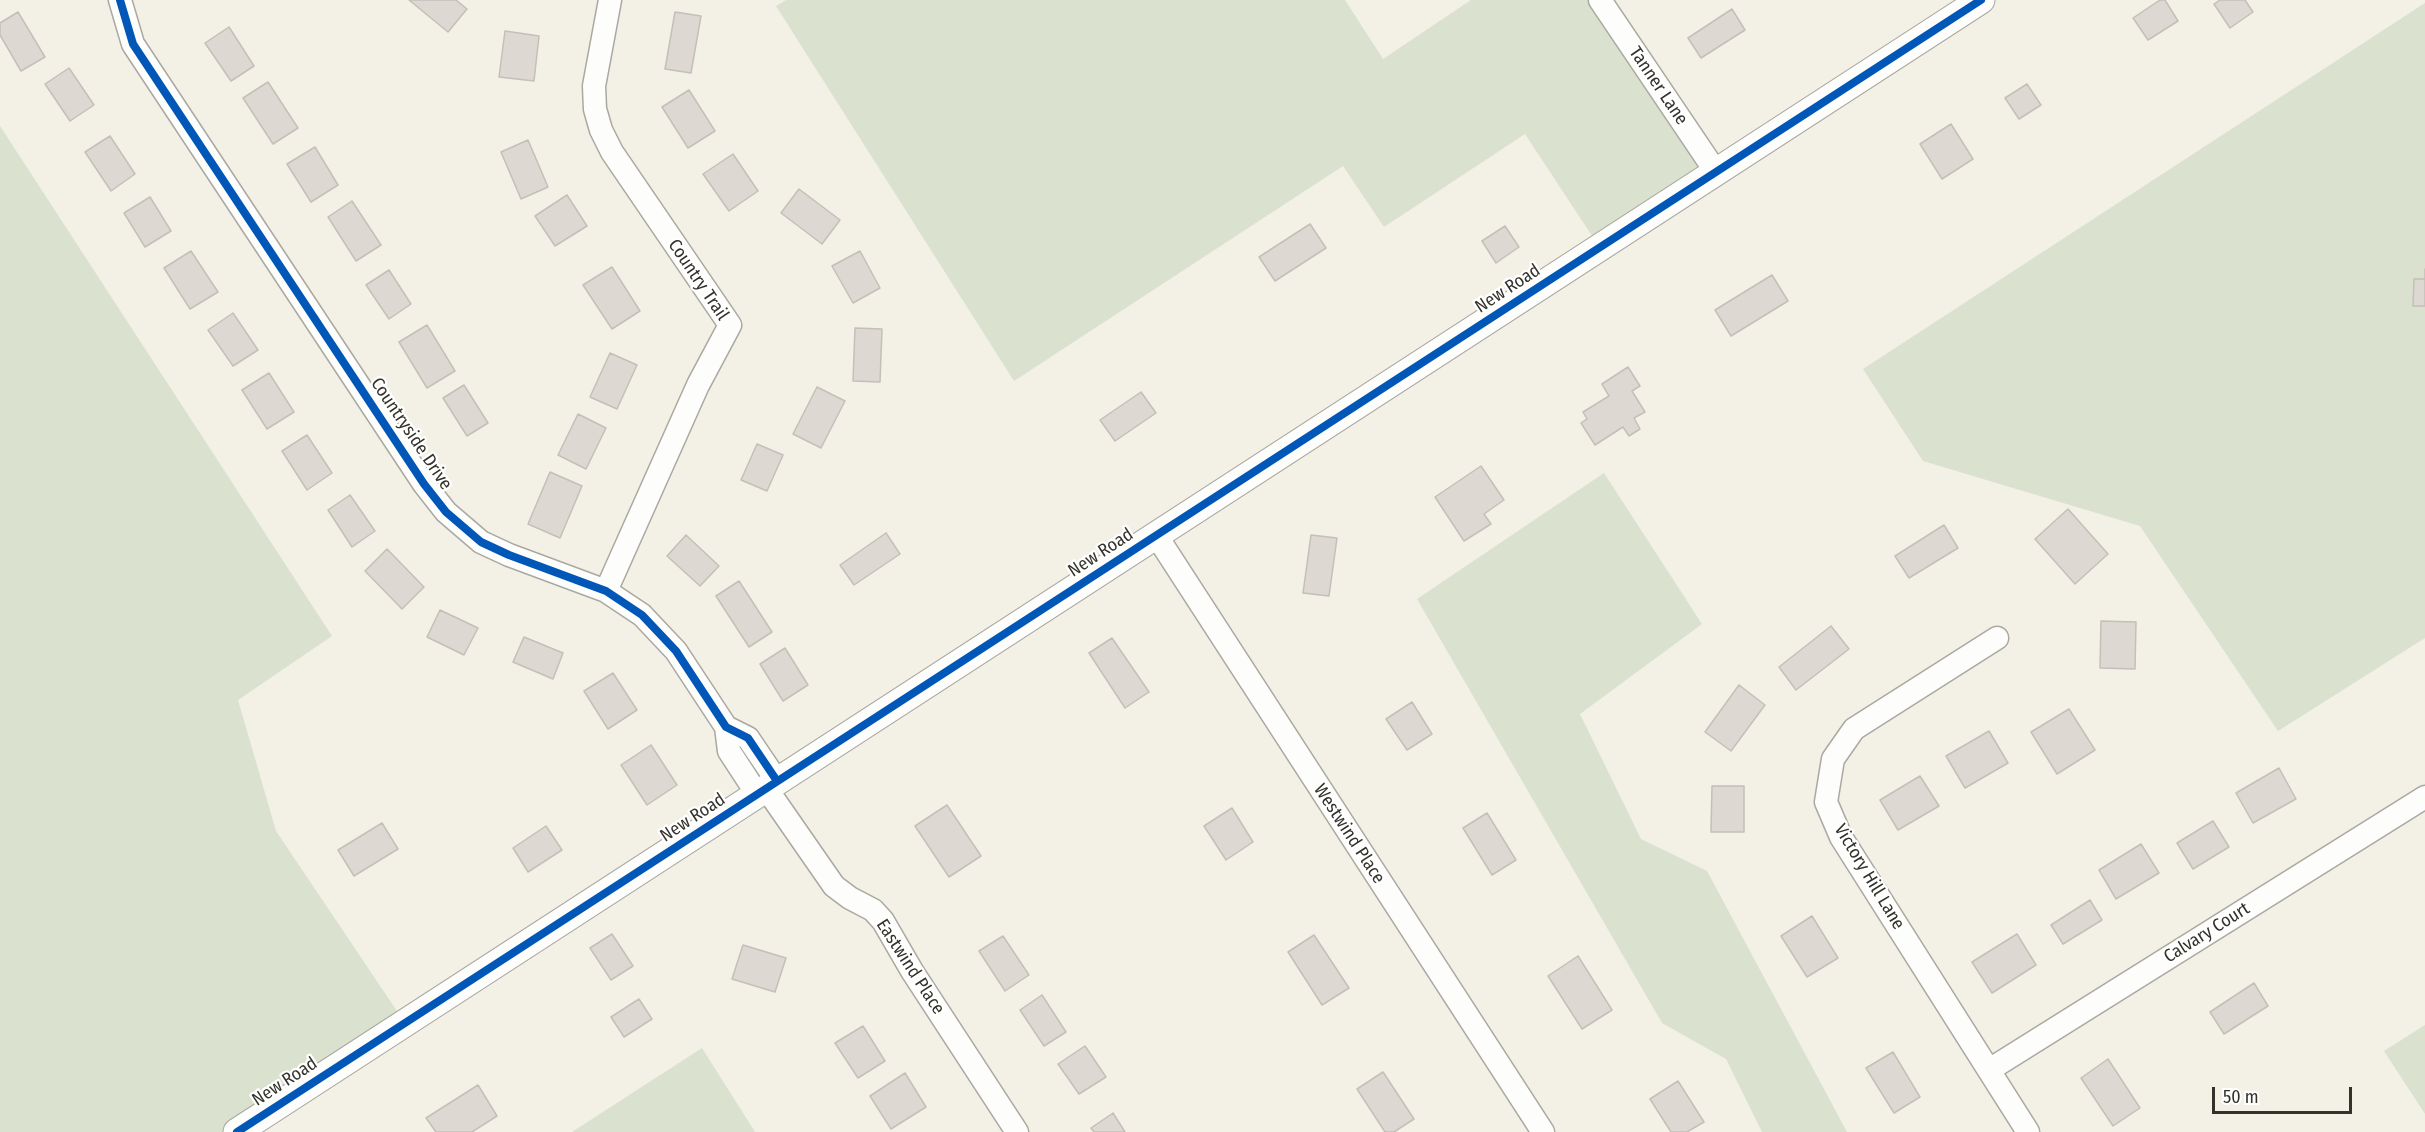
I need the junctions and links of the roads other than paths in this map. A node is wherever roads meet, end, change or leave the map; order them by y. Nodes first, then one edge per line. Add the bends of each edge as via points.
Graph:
1 (120, 0) edge
2 (610, 0) edge
3 (1600, 0) edge
4 (1981, 0) edge
5 (1716, 172) junction
6 (1156, 535) junction
7 (606, 591) junction
8 (1997, 638) dead end
9 (767, 788) junction
10 (2425, 797) edge
11 (1989, 1070) junction
12 (237, 1132) edge
13 (1017, 1132) edge
14 (1543, 1132) edge
15 (2028, 1132) edge

1 - 7 street, Countryside Drive via 134,44 446,512 481,542
2 - 7 street, Country Trail via 594,87 601,130 730,325 698,385
3 - 5 street, Tanner Lane
4 - 5 street, New Road
5 - 6 street, New Road
6 - 9 street, New Road
6 - 14 street, Westwind Place
7 - 9 street, Countryside Drive via 658,630 676,651 726,727 729,751
8 - 11 street, Victory Hill Lane via 1854,729 1833,759 1826,802 1841,837
9 - 12 street, New Road
9 - 13 street, Eastwind Place via 834,886 873,910 883,921
10 - 11 street, Calvary Court
11 - 15 street, Victory Hill Lane

